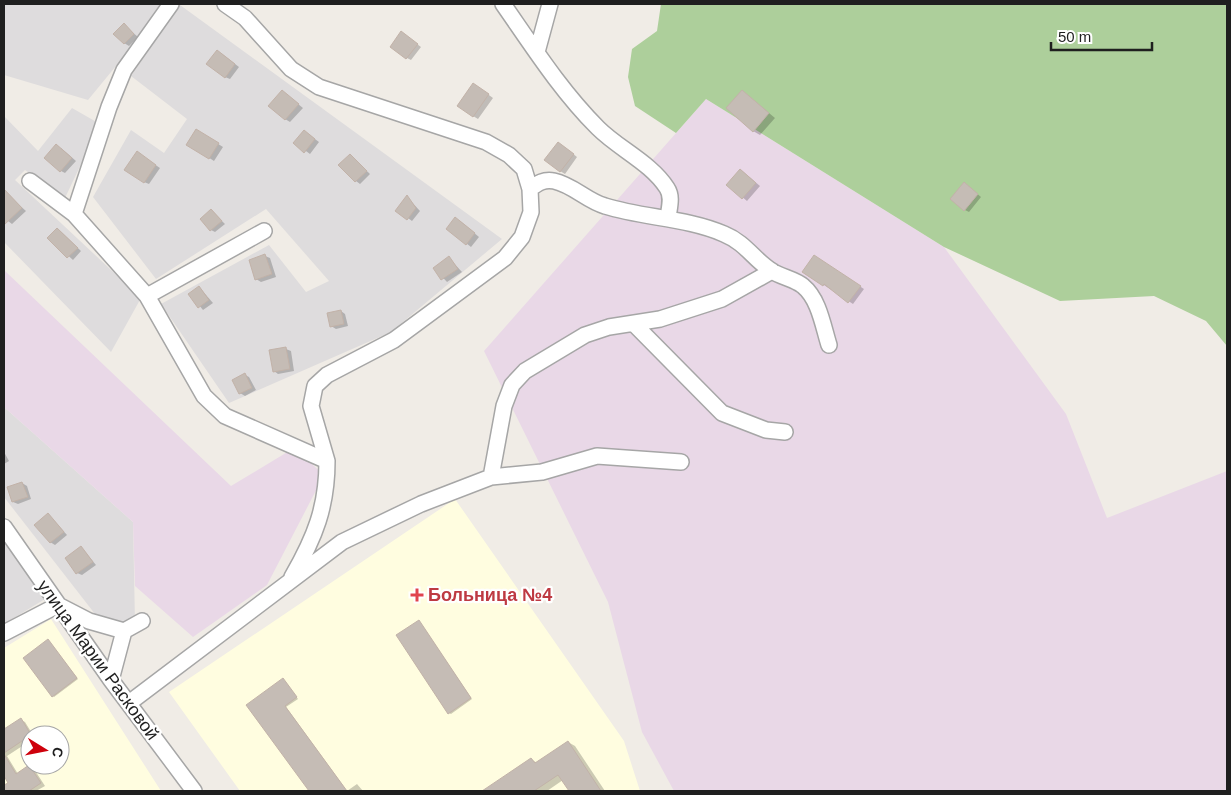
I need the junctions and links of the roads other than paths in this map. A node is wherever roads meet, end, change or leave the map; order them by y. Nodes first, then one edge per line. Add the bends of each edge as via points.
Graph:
1 (171, 4) edge
2 (225, 4) edge
3 (503, 4) edge
4 (550, 4) edge
5 (537, 52) junction
6 (30, 181) dead end
7 (530, 189) junction
8 (74, 214) junction
9 (668, 218) junction
10 (264, 232) dead end
11 (772, 271) junction
12 (147, 296) junction
13 (634, 324) junction
14 (829, 345) dead end
15 (784, 432) dead end
16 (327, 461) junction
17 (681, 462) dead end
18 (491, 477) junction
19 (4, 527) edge
20 (289, 582) junction
21 (58, 604) junction
22 (142, 621) dead end
23 (124, 631) junction
24 (4, 633) edge
25 (110, 680) junction
26 (129, 703) junction
27 (194, 791) edge

1 - 8 street via 124,70
2 - 7 street via 245,18 292,69 319,87 486,142 509,155 524,169
3 - 5 street
4 - 5 street
5 - 9 street via 569,97 600,130 660,179 669,191
6 - 8 street
7 - 9 street via 540,181 552,180 565,184 593,202 644,216
7 - 16 street via 531,212 522,237 505,258 394,340 327,375 314,386 311,406
8 - 12 street
9 - 11 street via 723,233 742,243
10 - 12 street
11 - 13 street via 722,299
11 - 14 street via 803,286 815,302
12 - 16 street via 204,396 225,416
13 - 15 street via 722,413 766,430
13 - 18 street via 609,327 585,335 525,371 512,385 504,406
16 - 20 street via 327,490 320,522
17 - 18 street via 596,456 542,472
18 - 20 street via 371,526 342,542
19 - 21 street, улица Марии Расковой
20 - 26 street
21 - 23 street via 89,621
21 - 24 street
21 - 25 street, улица Марии Расковой
22 - 23 street
23 - 25 street
25 - 26 street, улица Марии Расковой
26 - 27 street, улица Марии Расковой

